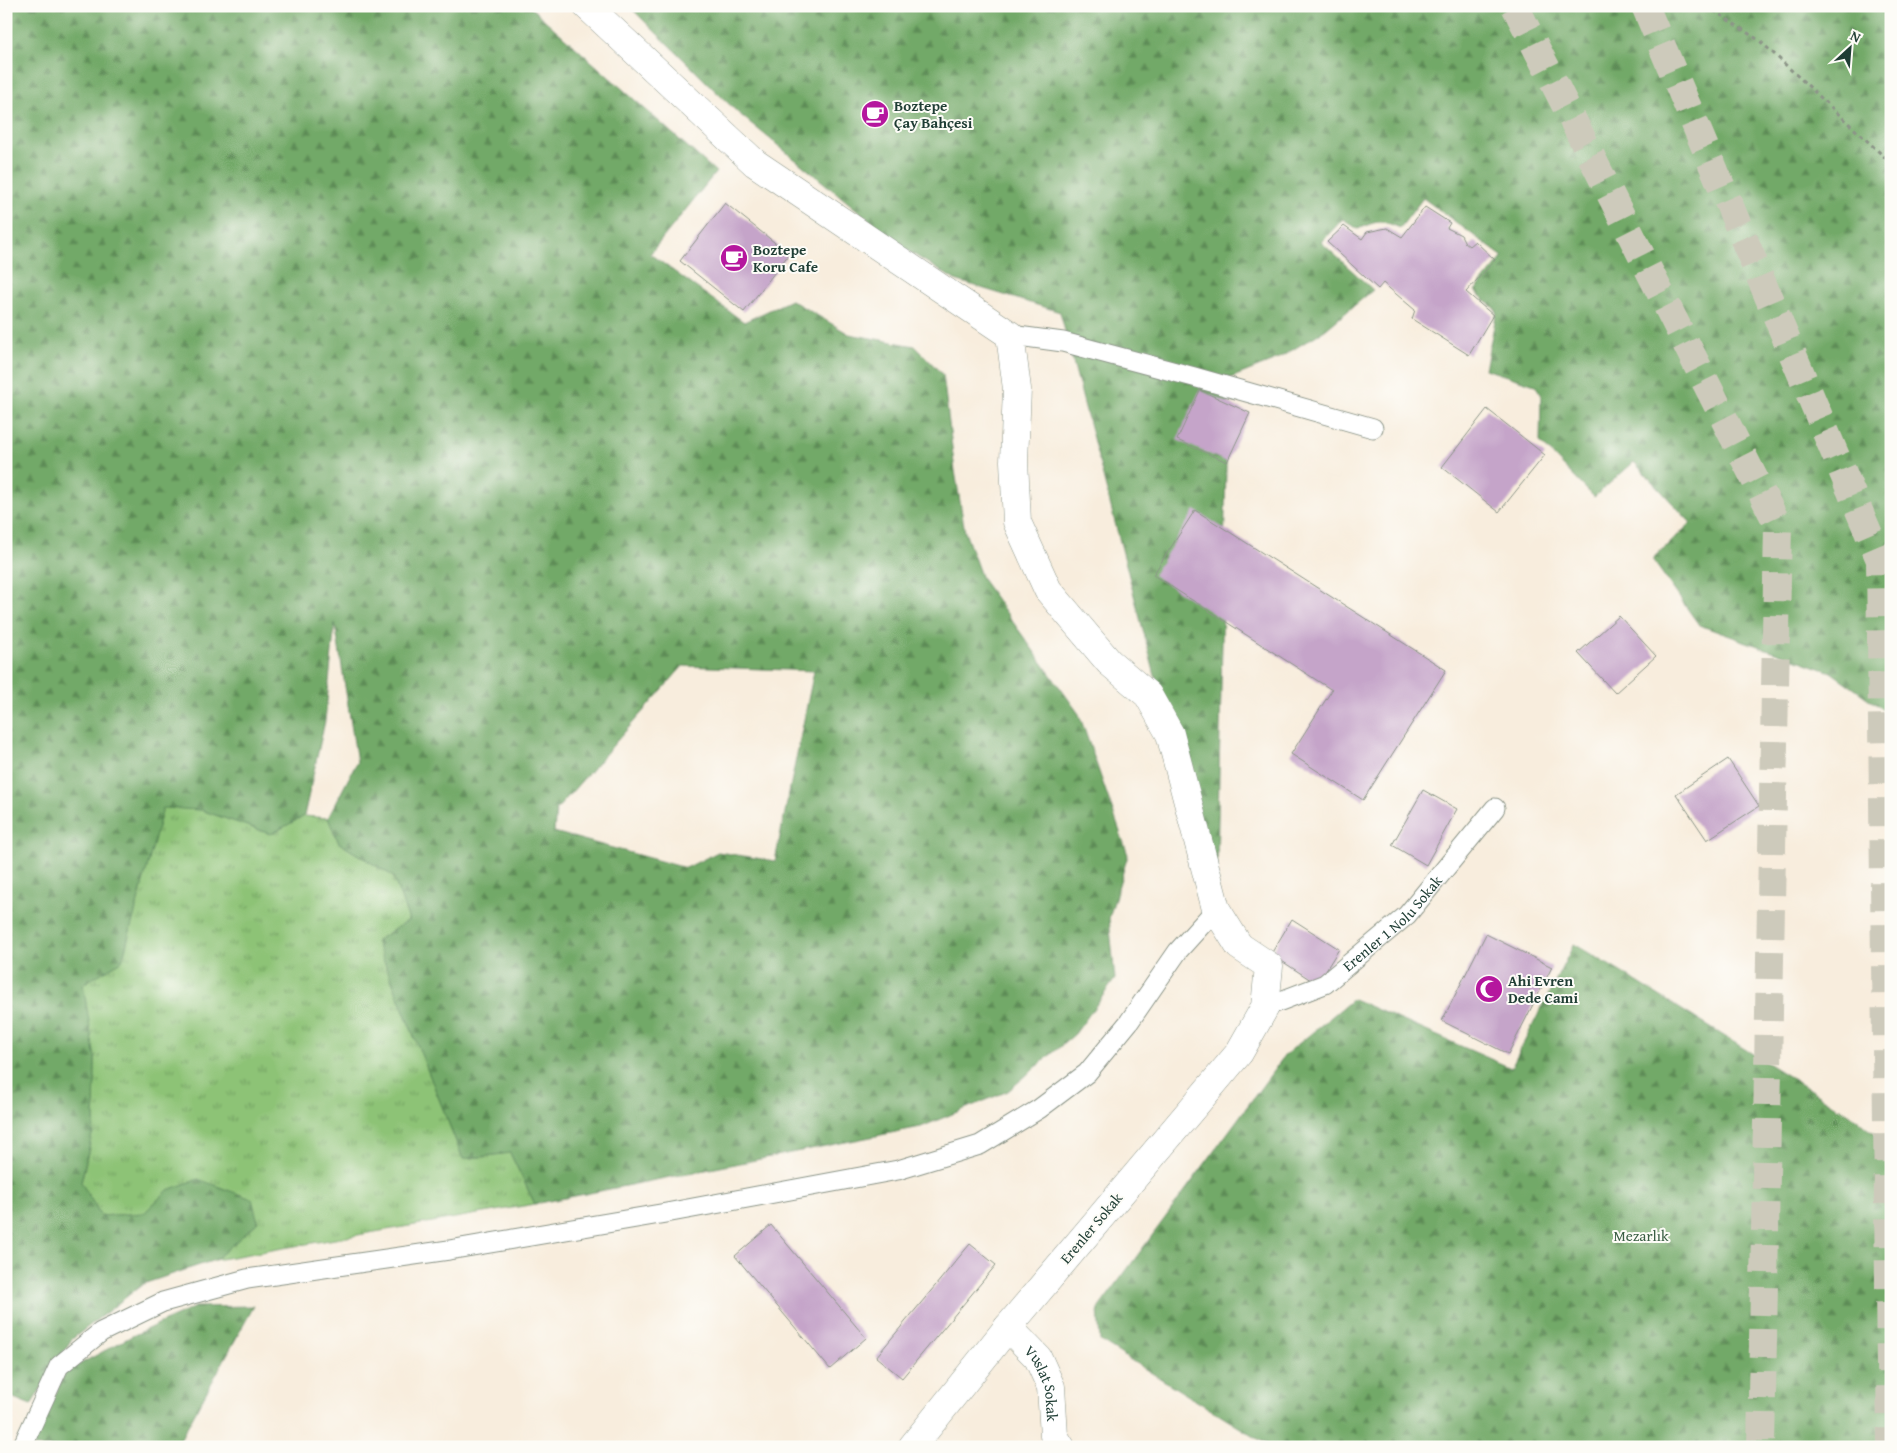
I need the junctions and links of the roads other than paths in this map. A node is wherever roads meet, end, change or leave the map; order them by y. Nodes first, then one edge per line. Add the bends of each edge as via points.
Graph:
1 (587, 6) edge
2 (1010, 335) junction
3 (1373, 428) dead end
4 (1495, 808) dead end
5 (1216, 909) junction
6 (1265, 1007) junction
7 (1008, 1327) junction
8 (22, 1447) edge
9 (912, 1447) edge
10 (1061, 1447) edge

1 - 2 street via 756,163
2 - 3 lane via 1063,342
2 - 5 street via 1017,389 1014,461 1017,522 1048,590 1109,662 1148,695 1170,734
4 - 6 lane, Erenler 1 Nolu Sokak via 1407,914 1324,984
5 - 6 street via 1239,946 1269,966
5 - 8 lane via 1178,951 1130,1022 1087,1073 1039,1109 980,1145 898,1170 459,1248 247,1279 163,1302 100,1332 59,1366
6 - 7 street, Erenler Sokak via 1239,1054
7 - 9 street, Erenler Sokak
7 - 10 street, Vuslat Sokak via 1038,1358 1051,1387 1054,1436

